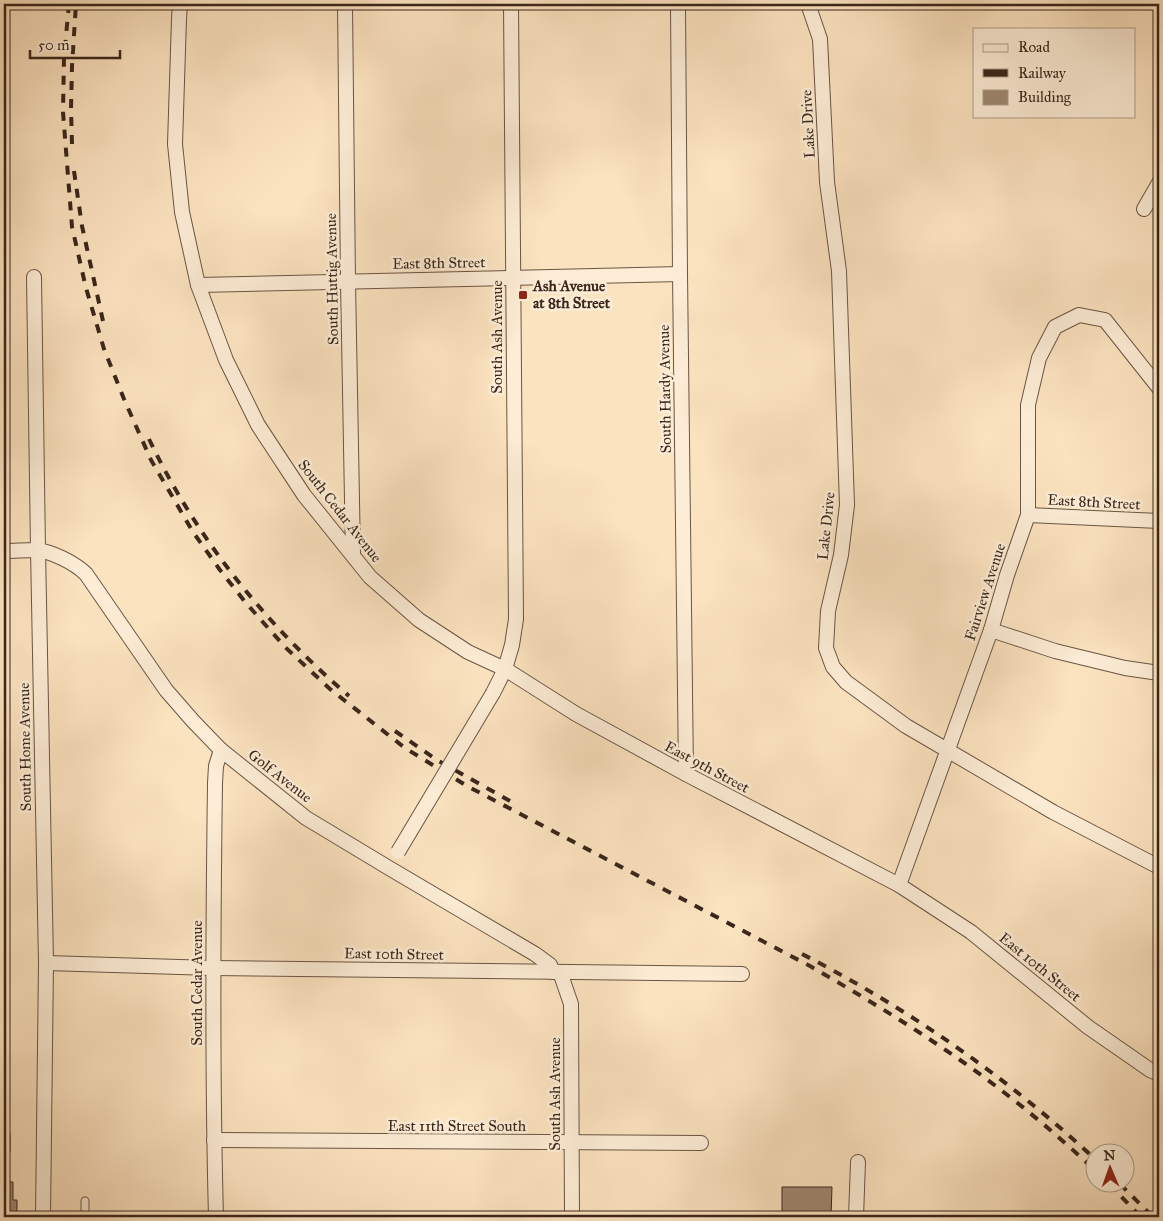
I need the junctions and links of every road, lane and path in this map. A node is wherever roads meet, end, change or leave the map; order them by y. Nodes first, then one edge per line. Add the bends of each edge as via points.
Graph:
1 (180, 4) edge
2 (345, 4) edge
3 (511, 4) edge
4 (678, 4) edge
5 (808, 4) edge
6 (1159, 183) edge
7 (1144, 209) dead end
8 (680, 274) junction
9 (34, 277) dead end
10 (513, 278) junction
11 (348, 282) junction
12 (198, 285) junction
13 (1159, 388) edge
14 (1028, 515) junction
15 (1159, 521) edge
16 (38, 550) junction
17 (4, 551) edge
18 (353, 555) junction
19 (991, 630) junction
20 (505, 669) junction
21 (1159, 673) edge
22 (221, 750) junction
23 (948, 751) junction
24 (686, 774) junction
25 (1159, 867) edge
26 (389, 868) junction
27 (899, 886) junction
28 (46, 963) junction
29 (213, 968) junction
30 (557, 972) junction
31 (742, 974) dead end
32 (1159, 1074) edge
33 (214, 1140) junction
34 (571, 1143) junction
35 (701, 1144) dead end
36 (858, 1162) dead end
37 (84, 1201) dead end
38 (43, 1217) edge
39 (85, 1217) edge
40 (216, 1217) edge
41 (572, 1217) edge
42 (856, 1217) edge

1 - 12 street, South Cedar Avenue via 175,144 182,212
2 - 11 street, South Huttig Avenue
3 - 10 street, South Ash Avenue
4 - 8 street, South Hardy Avenue
5 - 23 street, Lake Drive via 820,39 827,182 839,271 847,505 841,555 828,611 826,648 833,667 846,682 906,726
6 - 7 street
8 - 10 street, East 8th Street
8 - 24 street, South Hardy Avenue
9 - 16 street, South Home Avenue
10 - 11 street, East 8th Street
10 - 20 street, South Ash Avenue via 516,619
11 - 12 street, East 8th Street
11 - 18 street, South Huttig Avenue
12 - 18 street, South Cedar Avenue via 226,360 258,425 304,495
13 - 14 street, Fairview Avenue via 1105,320 1079,315 1055,327 1039,358 1028,405
14 - 15 street, East 8th Street
14 - 19 street, Fairview Avenue
16 - 17 street
16 - 22 street, Golf Avenue via 64,559 86,574 166,690
16 - 28 street, South Home Avenue
18 - 20 street, South Cedar Avenue via 370,577 419,620 468,652
19 - 21 street via 1055,651
19 - 23 street, Fairview Avenue
20 - 24 street, East 9th Street via 576,714
20 - 26 street, bridge
22 - 26 street, Golf Avenue via 306,818
22 - 29 street, South Cedar Avenue via 214,783
23 - 25 street, Lake Drive via 1053,812
23 - 27 street, Fairview Avenue
24 - 27 street, East 9th Street
26 - 30 street, Golf Avenue via 535,954
27 - 32 street, East 10th Street via 971,932 1088,1027
28 - 29 street, East 10th Street
28 - 38 street, South Home Avenue
29 - 30 street, East 10th Street
29 - 33 street, South Cedar Avenue
30 - 31 street, East 10th Street
30 - 34 street, South Ash Avenue via 571,1004
33 - 34 street, East 11th Street South
33 - 40 street, South Cedar Avenue
34 - 35 street, East 11th Street South
34 - 41 street, South Ash Avenue
36 - 42 street
37 - 39 lane

